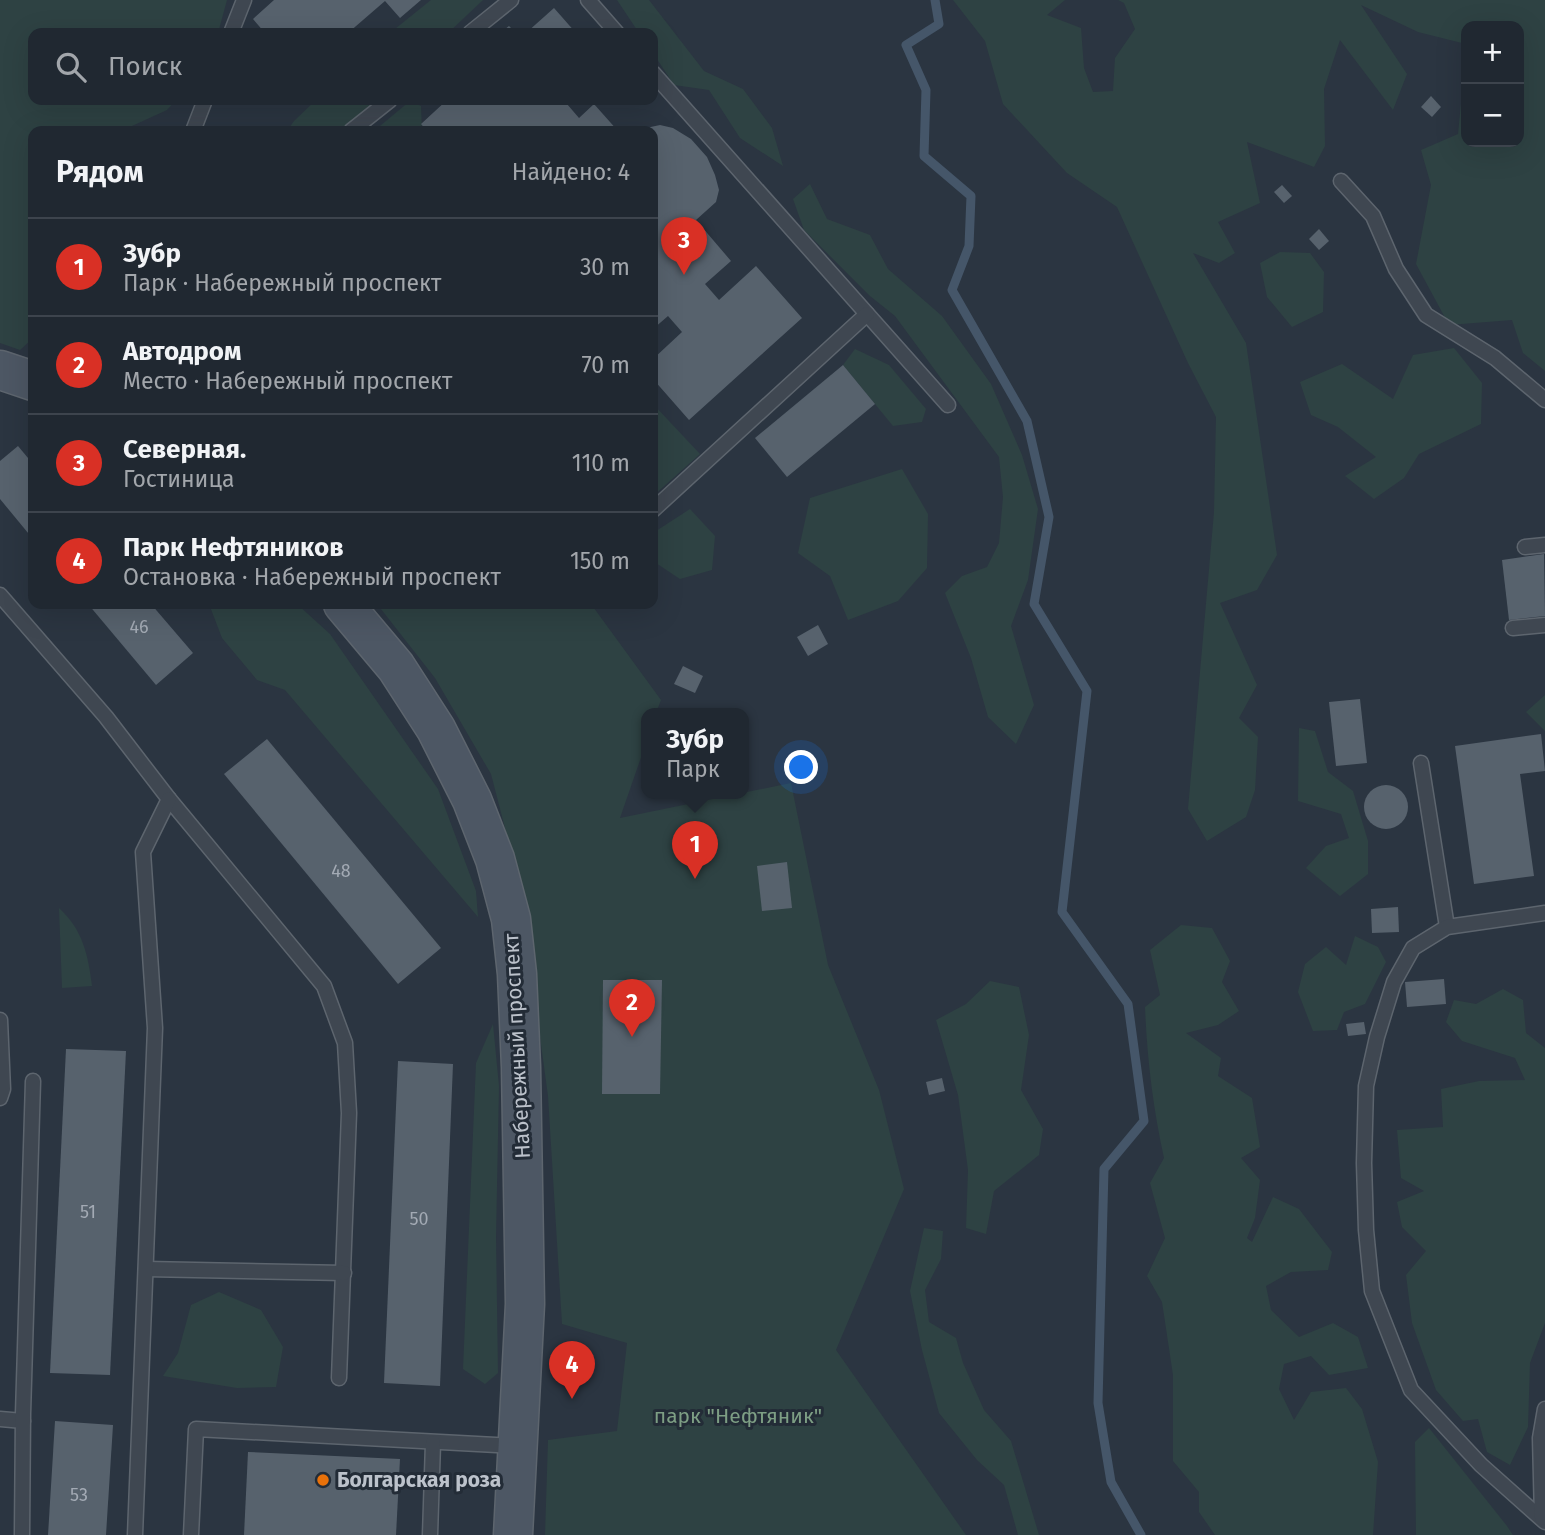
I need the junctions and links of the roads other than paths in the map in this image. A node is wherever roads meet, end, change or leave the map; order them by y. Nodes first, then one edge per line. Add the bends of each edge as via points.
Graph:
1 (244, 0) edge
2 (511, 0) edge
3 (587, 0) edge
4 (233, 28) edge
5 (476, 28) edge
6 (612, 28) edge
7 (658, 79) edge
8 (203, 105) edge
9 (384, 105) edge
10 (195, 126) edge
11 (357, 126) edge
12 (1341, 181) dead end
13 (867, 314) junction
14 (0, 370) edge
15 (28, 379) edge
16 (1545, 400) edge
17 (948, 405) dead end
18 (658, 505) edge
19 (1545, 545) edge
20 (1525, 547) dead end
21 (0, 595) edge
22 (347, 609) edge
23 (1545, 625) edge
24 (1513, 628) dead end
25 (1421, 763) dead end
26 (169, 799) junction
27 (1545, 913) edge
28 (1447, 927) junction
29 (0, 1020) edge
30 (33, 1081) dead end
31 (0, 1098) edge
32 (146, 1269) junction
33 (344, 1273) junction
34 (339, 1378) dead end
35 (1545, 1409) edge
36 (0, 1419) edge
37 (23, 1421) junction
38 (433, 1443) junction
39 (517, 1446) junction
40 (1544, 1520) edge
41 (23, 1535) edge
42 (135, 1535) edge
43 (191, 1535) edge
44 (430, 1535) edge
45 (513, 1535) edge

1 - 4 lane
2 - 5 lane
3 - 6 lane
7 - 13 lane
8 - 10 lane
9 - 11 lane
12 - 16 lane via 1373,216 1396,269 1426,315 1495,358
13 - 17 lane
13 - 18 lane
14 - 15 main road
19 - 20 lane
21 - 26 lane via 106,717
22 - 39 main road, Набережный проспект via 396,667 436,729 472,800 511,919 521,1067 525,1304
23 - 24 lane
25 - 28 lane
26 - 32 lane via 143,852 155,1028
26 - 33 lane via 324,986 329,998 346,1055 349,1113
27 - 28 lane
28 - 40 lane via 1413,948 1394,982 1366,1086 1366,1230 1372,1291 1410,1390 1480,1465
29 - 31 lane
30 - 37 lane
32 - 33 lane
32 - 42 lane
33 - 34 lane
35 - 40 lane via 1541,1438
36 - 37 lane
37 - 41 lane
38 - 39 lane
38 - 43 lane via 196,1429
38 - 44 lane
39 - 45 main road, Набережный проспект

